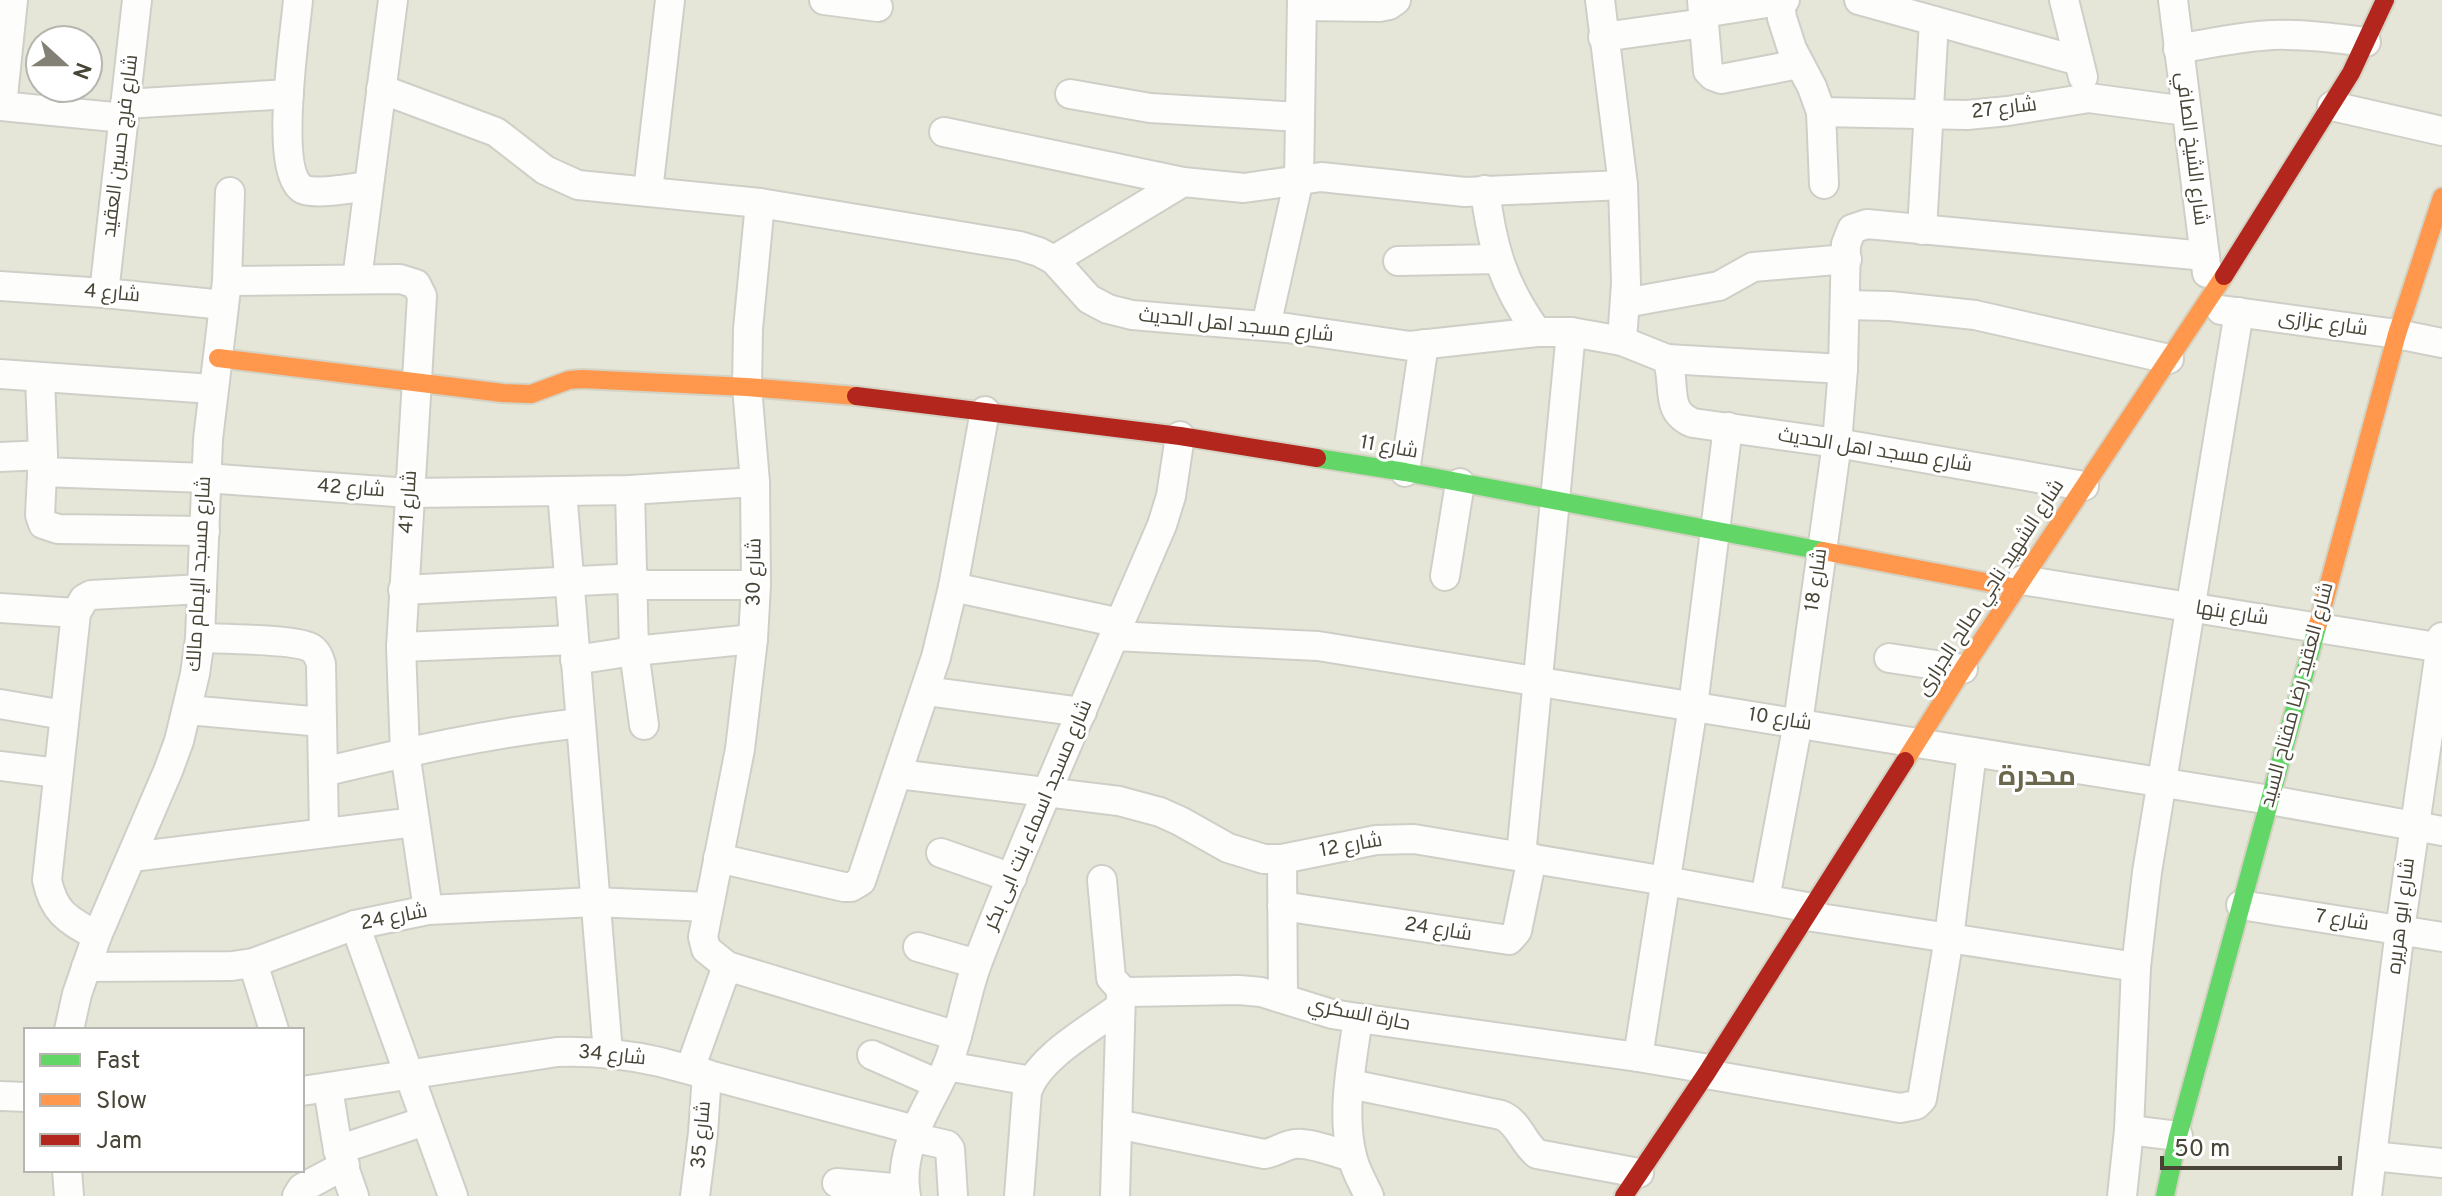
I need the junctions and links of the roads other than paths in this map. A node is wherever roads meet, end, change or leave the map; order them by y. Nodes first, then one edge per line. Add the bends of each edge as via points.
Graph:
1 (13, 0) edge
2 (137, 0) edge
3 (298, 0) edge
4 (670, 0) edge
5 (824, 0) edge
6 (1396, 0) edge
7 (1600, 0) edge
8 (1859, 0) edge
9 (2064, 0) edge
10 (2173, 0) edge
11 (2385, 0) edge
12 (385, 1) edge
13 (1782, 1) edge
14 (1302, 3) edge
15 (878, 7) dead end
16 (1703, 12) edge
17 (1934, 21) junction
18 (1603, 37) junction
19 (2366, 42) junction
20 (2178, 49) junction
21 (2079, 61) junction
22 (1799, 64) junction
23 (381, 89) junction
24 (289, 94) junction
25 (1070, 94) dead end
26 (2089, 98) junction
27 (1, 106) edge
28 (2332, 106) junction
29 (125, 111) junction
30 (2186, 111) junction
31 (1821, 112) junction
32 (1929, 113) junction
33 (1300, 117) junction
34 (2442, 131) edge
35 (944, 132) dead end
36 (1299, 179) junction
37 (1183, 182) junction
38 (1824, 184) dead end
39 (1623, 185) junction
40 (368, 186) junction
41 (1485, 190) junction
42 (648, 191) junction
43 (230, 192) dead end
44 (2442, 197) edge
45 (760, 203) junction
46 (1922, 230) junction
47 (2205, 256) junction
48 (1498, 259) junction
49 (1847, 259) junction
50 (1054, 260) junction
51 (1398, 261) dead end
52 (357, 279) junction
53 (0, 286) edge
54 (104, 293) junction
55 (225, 293) junction
56 (1625, 303) junction
57 (2207, 303) junction
58 (1845, 305) junction
59 (2239, 312) junction
60 (1266, 326) junction
61 (1537, 332) junction
62 (1571, 332) junction
63 (2397, 334) junction
64 (1622, 341) junction
65 (2442, 343) edge
66 (1424, 344) junction
67 (218, 358) junction
68 (1667, 359) junction
69 (2169, 359) junction
70 (1843, 369) junction
71 (0, 374) edge
72 (40, 378) junction
73 (418, 381) junction
74 (747, 387) junction
75 (212, 389) junction
76 (985, 411) junction
77 (1728, 427) junction
78 (1180, 436) junction
79 (1837, 443) junction
80 (0, 457) edge
81 (43, 464) junction
82 (1405, 472) junction
83 (206, 478) junction
84 (755, 482) junction
85 (1460, 483) junction
86 (2084, 486) junction
87 (630, 490) junction
88 (562, 491) junction
89 (409, 493) junction
90 (1555, 501) junction
91 (205, 531) junction
92 (1716, 531) junction
93 (1822, 551) junction
94 (1445, 576) dead end
95 (568, 581) junction
96 (631, 582) junction
97 (2020, 584) junction
98 (756, 585) junction
99 (953, 587) junction
100 (202, 589) junction
101 (403, 590) junction
102 (2190, 607) junction
103 (0, 608) edge
104 (76, 613) junction
105 (2317, 627) junction
106 (1117, 630) junction
107 (200, 638) junction
108 (753, 639) junction
109 (2441, 644) edge
110 (401, 647) junction
111 (574, 650) junction
112 (634, 651) junction
113 (1889, 658) dead end
114 (1963, 669) junction
115 (1538, 681) junction
116 (926, 691) junction
117 (0, 704) edge
118 (1693, 706) junction
119 (188, 710) junction
120 (1082, 712) junction
121 (64, 715) junction
122 (322, 722) junction
123 (580, 723) junction
124 (1798, 723) junction
125 (644, 725) dead end
126 (1917, 743) junction
127 (405, 752) junction
128 (1972, 752) junction
129 (0, 766) edge
130 (323, 772) junction
131 (58, 773) junction
132 (898, 774) junction
133 (2161, 784) junction
134 (1047, 793) junction
135 (2270, 800) junction
136 (415, 822) junction
137 (2414, 826) junction
138 (2442, 831) edge
139 (324, 833) junction
140 (941, 853) dead end
141 (132, 857) junction
142 (1527, 857) junction
143 (718, 858) junction
144 (1282, 859) junction
145 (1012, 878) junction
146 (1102, 880) dead end
147 (1666, 881) junction
148 (1765, 899) junction
149 (594, 902) junction
150 (2241, 905) junction
151 (1282, 906) junction
152 (708, 907) junction
153 (428, 910) junction
154 (1809, 912) junction
155 (355, 925) junction
156 (2400, 930) junction
157 (97, 936) junction
158 (2442, 937) edge
159 (1949, 938) junction
160 (918, 947) dead end
161 (253, 963) junction
162 (977, 964) junction
163 (727, 966) junction
164 (86, 967) junction
165 (2136, 967) junction
166 (1120, 998) junction
167 (1283, 998) junction
168 (1358, 1018) junction
169 (70, 1028) edge
170 (273, 1028) edge
171 (957, 1036) junction
172 (608, 1053) junction
173 (872, 1055) dead end
174 (1638, 1057) junction
175 (698, 1071) junction
176 (1707, 1072) junction
177 (408, 1075) junction
178 (943, 1075) junction
179 (1031, 1081) junction
180 (1350, 1084) junction
181 (315, 1090) edge
182 (0, 1096) edge
183 (24, 1097) edge
184 (425, 1121) junction
185 (1117, 1124) junction
186 (2129, 1130) junction
187 (914, 1134) junction
188 (2178, 1136) junction
189 (2372, 1156) junction
190 (1352, 1157) junction
191 (342, 1158) junction
192 (2442, 1163) edge
193 (67, 1172) edge
194 (837, 1183) dead end
195 (1632, 1185) edge
196 (905, 1193) edge
197 (69, 1196) edge
198 (297, 1196) edge
199 (354, 1196) edge
200 (453, 1196) edge
201 (695, 1196) edge
202 (953, 1196) edge
203 (1019, 1196) edge
204 (1115, 1196) edge
205 (1369, 1196) edge
206 (2122, 1196) edge
207 (2165, 1196) edge
208 (2367, 1196) edge

1 - 27 street
2 - 29 street, شارع فرج حسين العقيد
3 - 24 street
4 - 42 street
5 - 15 street
6 - 14 street via 1379,7
7 - 18 street
8 - 17 street
9 - 21 street
10 - 20 street, شارع الشيخ الصافي
11 - 19 street, شارع الشهيد ناجي صالح الجرارى
12 - 23 street
13 - 16 street
13 - 22 street via 1786,34
14 - 33 street
16 - 18 street
16 - 22 street via 1708,71 1713,76 1721,79
17 - 21 street
17 - 32 street
18 - 39 street
19 - 20 street via 2271,35
19 - 28 street, شارع الشهيد ناجي صالح الجرارى
20 - 30 street, شارع الشيخ الصافي
21 - 26 street
22 - 31 street
23 - 40 street
23 - 42 street, شارع مسجد اهل الحديث via 496,132 560,179 594,188
24 - 29 street
24 - 40 street via 289,163 301,188 314,192
25 - 33 street via 1150,108
26 - 30 street, شارع 27
26 - 32 street, شارع 27 via 1989,113
27 - 29 street
28 - 34 street
28 - 57 street, شارع الشهيد ناجي صالح الجرارى
29 - 54 street, شارع فرج حسين العقيد
30 - 47 street, شارع الشيخ الصافي
31 - 32 street, شارع 27
31 - 38 street
32 - 46 street
33 - 36 street
35 - 37 street
36 - 37 street via 1244,188
36 - 41 street
36 - 60 street
37 - 50 street
39 - 41 street
39 - 56 street
40 - 52 street
41 - 48 street
42 - 45 street, شارع مسجد اهل الحديث
43 - 55 street, شارع مسجد الإمام مالك
44 - 63 street, شارع العقيد رضا مفتاح السيد
45 - 50 street, شارع مسجد اهل الحديث via 1020,246
45 - 74 street, شارع 30
46 - 47 street, شارع 18
46 - 49 street, شارع 18 via 1860,225 1847,237
47 - 57 street, شارع الشيخ الصافي
48 - 51 street
48 - 61 street via 1518,306
49 - 56 street via 1753,267 1719,286
49 - 58 street, شارع 18
50 - 60 street, شارع مسجد اهل الحديث via 1089,299 1108,309
52 - 55 street, شارع 41
52 - 73 street, شارع 41 via 400,279 420,290
53 - 54 street, شارع 4
54 - 55 street, شارع 4
55 - 67 street, شارع مسجد الإمام مالك
56 - 64 street
57 - 59 street, شارع عزازى
57 - 69 street, شارع الشهيد ناجي صالح الجرارى
58 - 69 street via 1975,315
58 - 70 street, شارع 18
59 - 63 street, شارع عزازى
59 - 102 street
60 - 66 street, شارع مسجد اهل الحديث via 1394,345
61 - 62 street, شارع مسجد اهل الحديث
61 - 66 street, شارع مسجد اهل الحديث
62 - 64 street, شارع مسجد اهل الحديث
62 - 90 street
63 - 65 street, شارع عزازى
63 - 105 street, شارع العقيد رضا مفتاح السيد
64 - 68 street, شارع مسجد اهل الحديث
66 - 82 street
67 - 73 street, شارع 11
67 - 75 street, شارع مسجد الإمام مالك
68 - 70 street
68 - 77 street, شارع مسجد اهل الحديث via 1678,414 1693,423
69 - 86 street, شارع الشهيد ناجي صالح الجرارى
70 - 79 street, شارع 18
71 - 72 street
72 - 75 street
72 - 81 street
73 - 74 street, شارع 11 via 518,394 582,379
73 - 89 street, شارع 41
74 - 76 street, شارع 11
74 - 84 street, شارع 30
75 - 83 street, شارع مسجد الإمام مالك
76 - 78 street, شارع 11
76 - 99 street
77 - 79 street, شارع مسجد اهل الحديث
77 - 92 street
78 - 82 street, شارع 11
78 - 106 street, شارع مسجد اسماء بنت ابى بكر via 1162,525
79 - 86 street, شارع مسجد اهل الحديث
79 - 93 street, شارع 18
80 - 81 street, شارع 42
81 - 83 street, شارع 42
81 - 91 street via 40,515 51,528
82 - 85 street, شارع 11
83 - 89 street, شارع 42
83 - 91 street, شارع مسجد الإمام مالك
84 - 87 street, شارع 42
84 - 98 street, شارع 30
85 - 90 street, شارع 11
85 - 94 street
86 - 97 street, شارع الشهيد ناجي صالح الجرارى
87 - 88 street, شارع 42
87 - 96 street
88 - 89 street, شارع 42
88 - 95 street
89 - 101 street, شارع 41
90 - 92 street, شارع 11
90 - 115 street
91 - 100 street, شارع مسجد الإمام مالك
92 - 93 street, شارع 11
92 - 118 street
93 - 97 street, شارع 11
93 - 124 street, شارع 18
95 - 96 street
95 - 101 street
95 - 111 street
96 - 98 street
96 - 112 street
97 - 102 street, شارع بنها
97 - 114 street, شارع الشهيد ناجي صالح الجرارى
98 - 108 street, شارع 30
99 - 106 street, شارع 10
99 - 116 street
100 - 104 street via 91,595
100 - 107 street, شارع مسجد الإمام مالك
101 - 110 street, شارع 41
102 - 105 street, شارع بنها
102 - 133 street
103 - 104 street
104 - 121 street
105 - 109 street, شارع بنها
105 - 135 street, شارع العقيد رضا مفتاح السيد
106 - 115 street, شارع 10 via 1318,646
106 - 120 street, شارع مسجد اسماء بنت ابى بكر
107 - 119 street, شارع مسجد الإمام مالك
107 - 122 street via 296,643 313,649 321,664
108 - 112 street
108 - 143 street, شارع 30 via 740,749
109 - 137 street, شارع ابو هريره
110 - 111 street
110 - 127 street, شارع 41
111 - 112 street
111 - 123 street
112 - 125 street
113 - 114 street
114 - 126 street, شارع الشهيد ناجي صالح الجرارى
115 - 118 street, شارع 10
115 - 142 street
116 - 120 street
116 - 132 street
117 - 121 street
118 - 124 street, شارع 10
118 - 147 street
119 - 122 street
119 - 141 street, شارع مسجد الإمام مالك
120 - 134 street, شارع مسجد اسماء بنت ابى بكر
121 - 131 street
122 - 130 street
123 - 127 street
123 - 149 street
124 - 126 street, شارع 10
124 - 148 street, شارع 18
126 - 128 street, شارع 10
126 - 154 street, شارع الشهيد ناجي صالح الجرارى
127 - 130 street
127 - 136 street, شارع 41
128 - 133 street, شارع 10
128 - 159 street
129 - 131 street
130 - 139 street
131 - 157 street via 47,864 50,894 63,916
132 - 134 street, شارع 12
132 - 143 street via 856,885 844,887
133 - 135 street, شارع 10
133 - 165 street
134 - 144 street, شارع 12 via 1140,806 1245,855
134 - 145 street, شارع مسجد اسماء بنت ابى بكر
135 - 137 street, شارع 10
135 - 150 street, شارع العقيد رضا مفتاح السيد
136 - 139 street
136 - 153 street, شارع 41
137 - 138 street, شارع 10
137 - 156 street, شارع ابو هريره
139 - 141 street
140 - 145 street
141 - 157 street, شارع مسجد الإمام مالك
142 - 144 street, شارع 12 via 1395,839
142 - 147 street, شارع 12
142 - 151 street, شارع 24 via 1517,931 1509,940
143 - 152 street, شارع 30
144 - 151 street
145 - 162 street, شارع مسجد اسماء بنت ابى بكر
146 - 166 street via 1111,978
147 - 148 street, شارع 12
147 - 174 street
148 - 154 street, شارع 12
149 - 152 street, شارع 24
149 - 153 street, شارع 24
149 - 172 street
150 - 156 street, شارع 7
150 - 188 street, شارع العقيد رضا مفتاح السيد
151 - 167 street
152 - 163 street, شارع 30 via 706,949
153 - 155 street, شارع 24
154 - 159 street, شارع 12
154 - 176 street, شارع الشهيد ناجي صالح الجرارى
155 - 161 street, شارع 24
155 - 177 street
156 - 158 street, شارع 7
156 - 189 street, شارع ابو هريره
157 - 164 street, شارع مسجد الإمام مالك
159 - 165 street, شارع 12
159 - 176 street, حارة السكري via 1924,1089 1916,1105 1900,1108
160 - 162 street
161 - 164 street, شارع 24
161 - 170 street
162 - 171 street, شارع مسجد اسماء بنت ابى بكر
163 - 171 street
163 - 175 street, شارع 35
164 - 169 street, شارع مسجد الإمام مالك
165 - 186 street
166 - 167 street, حارة السكري via 1128,992 1239,990
166 - 179 street
166 - 185 street
167 - 168 street, حارة السكري
168 - 174 street, حارة السكري
168 - 180 street
171 - 178 street, شارع مسجد اسماء بنت ابى بكر
172 - 175 street, شارع 34
172 - 177 street, شارع 34 via 557,1052
173 - 178 street
174 - 176 street, حارة السكري
175 - 187 street, شارع 34
175 - 201 street, شارع 35 via 703,1133
176 - 195 street, شارع الشهيد ناجي صالح الجرارى
177 - 181 street, شارع 34
177 - 184 street
178 - 179 street
178 - 187 street, شارع مسجد اسماء بنت ابى بكر
179 - 203 street
180 - 190 street
180 - 195 street via 1501,1115 1537,1154
181 - 191 street
182 - 183 street
184 - 191 street
184 - 200 street
185 - 190 street via 1264,1154 1301,1143
185 - 204 street
186 - 188 street
186 - 206 street
187 - 196 street, شارع مسجد اسماء بنت ابى بكر
187 - 202 street, شارع 34 via 950,1149
188 - 207 street, شارع العقيد رضا مفتاح السيد
189 - 192 street
189 - 208 street, شارع ابو هريره
190 - 205 street
191 - 198 street
191 - 199 street
193 - 197 street
194 - 196 street

